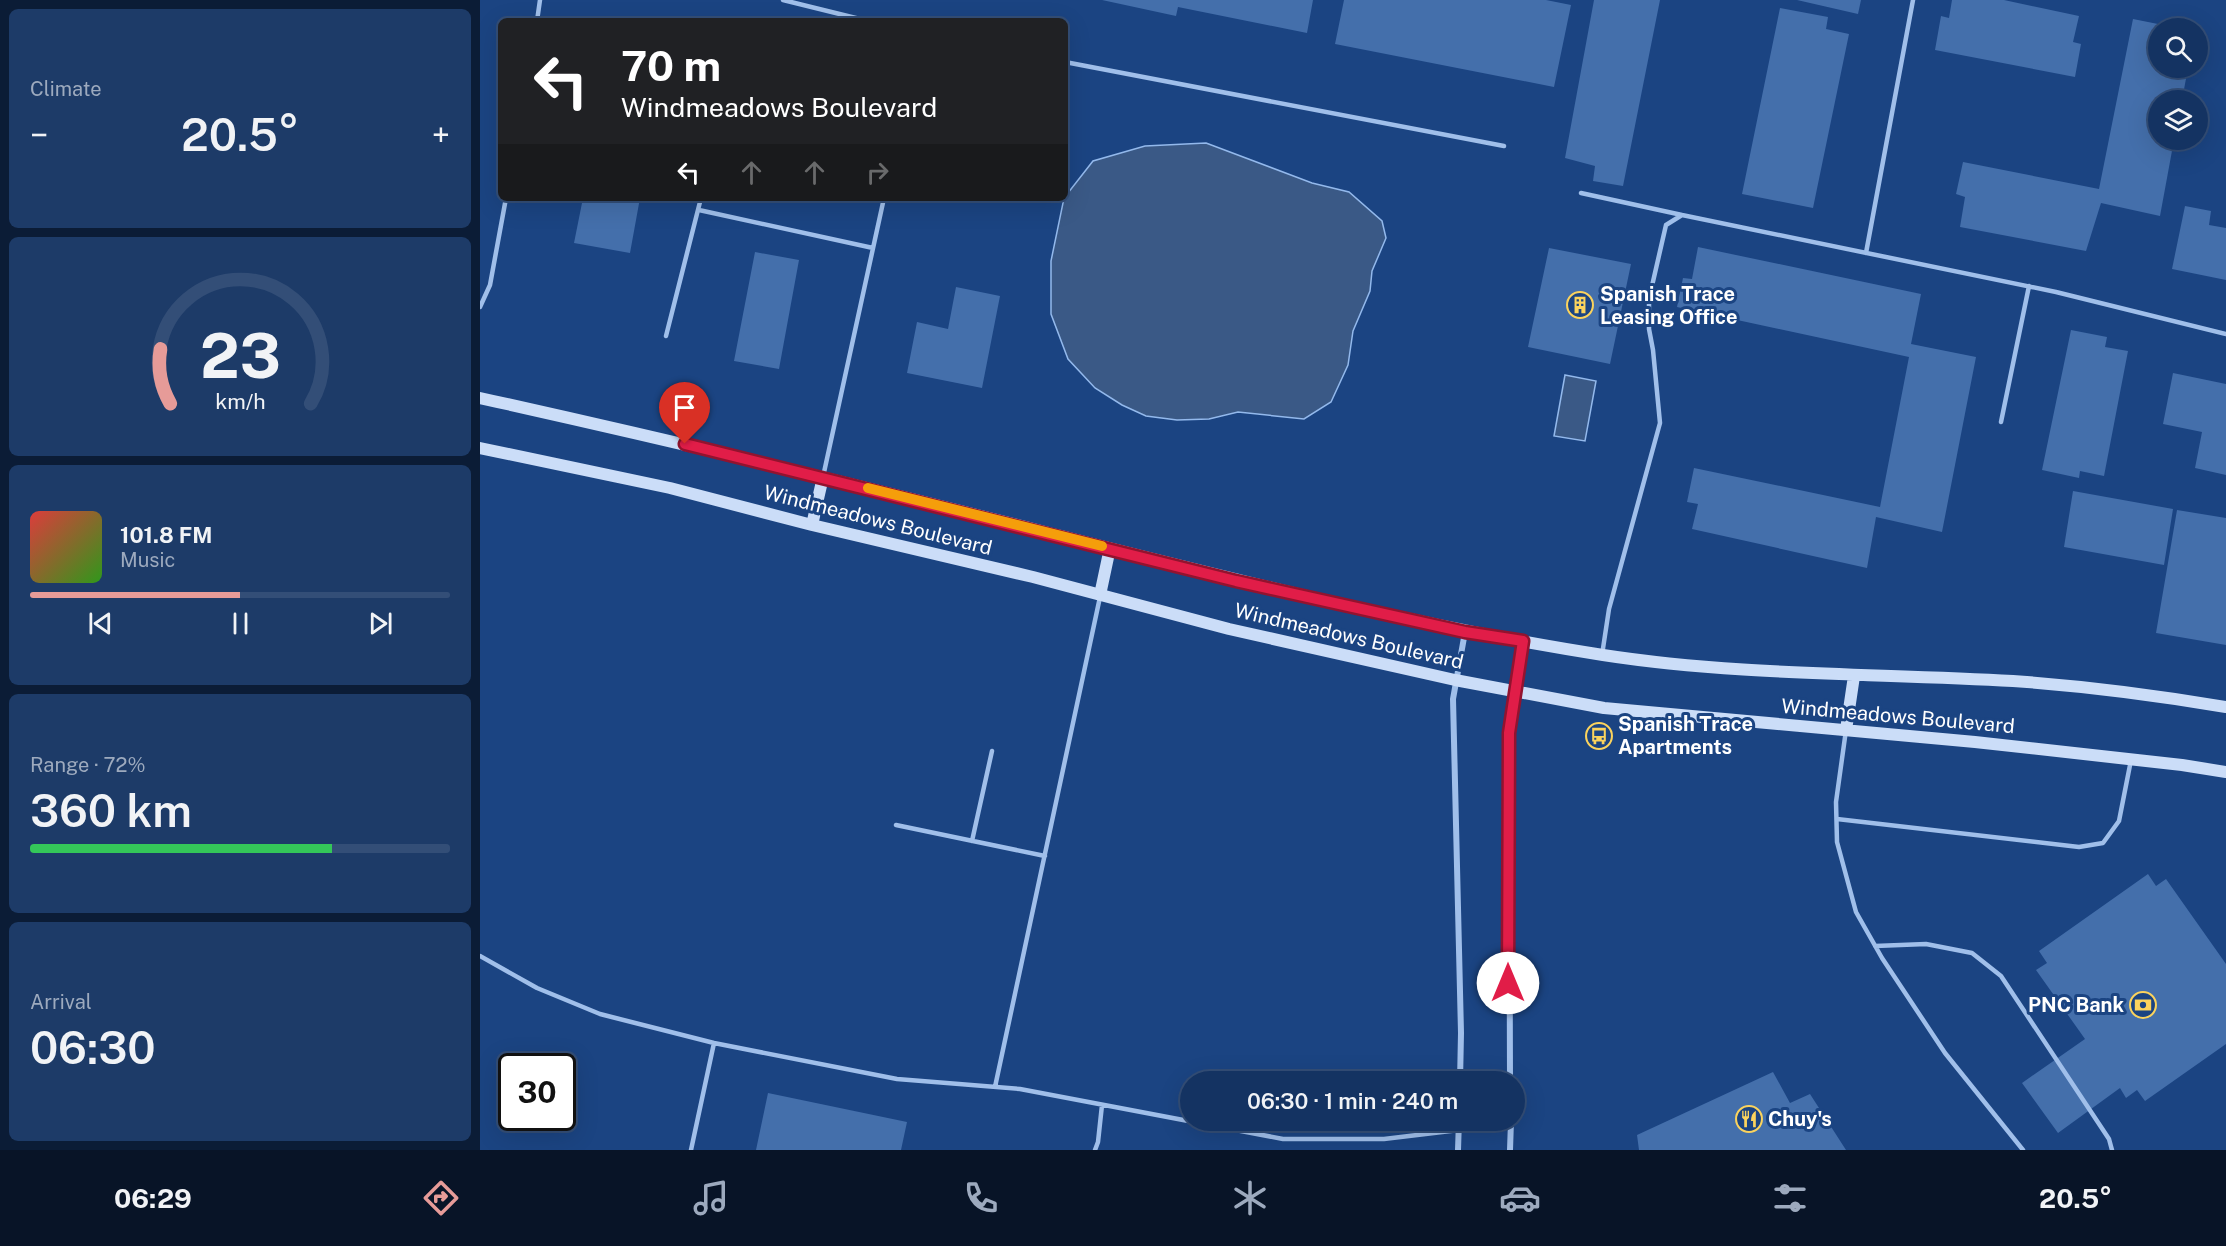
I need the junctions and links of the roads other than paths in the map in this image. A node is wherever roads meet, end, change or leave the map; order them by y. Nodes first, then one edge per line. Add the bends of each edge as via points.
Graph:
1 (540, 0) edge
2 (783, 0) edge
3 (1913, 0) edge
4 (537, 18) edge
5 (856, 18) edge
6 (1068, 63) edge
7 (1504, 146) dead end
8 (1581, 193) dead end
9 (505, 201) edge
10 (700, 201) edge
11 (883, 201) edge
12 (699, 210) junction
13 (1682, 215) junction
14 (873, 248) junction
15 (1866, 253) junction
16 (2029, 286) junction
17 (480, 307) edge
18 (2226, 334) edge
19 (666, 336) dead end
20 (480, 398) edge
21 (2001, 422) dead end
22 (480, 448) edge
23 (823, 477) junction
24 (812, 525) junction
25 (1110, 548) junction
26 (1100, 595) junction
27 (1465, 632) junction
28 (1523, 641) junction
29 (1602, 655) junction
30 (1854, 676) junction
31 (1455, 680) junction
32 (1515, 691) junction
33 (2226, 707) edge
34 (1846, 730) junction
35 (992, 751) dead end
36 (2131, 759) junction
37 (2226, 772) edge
38 (1837, 819) junction
39 (896, 825) dead end
40 (972, 841) junction
41 (1045, 855) junction
42 (1875, 946) junction
43 (480, 956) edge
44 (714, 1043) junction
45 (1460, 1071) edge
46 (1509, 1071) edge
47 (995, 1087) junction
48 (1102, 1105) junction
49 (1180, 1120) edge
50 (1240, 1131) edge
51 (1451, 1131) edge
52 (1459, 1131) edge
53 (1511, 1131) edge
54 (691, 1150) edge
55 (1095, 1150) edge
56 (1458, 1150) edge
57 (1510, 1150) edge
58 (2023, 1150) edge
59 (2112, 1150) edge

1 - 4 lane
2 - 5 lane
3 - 15 lane
6 - 7 lane
8 - 13 lane
9 - 17 lane via 490,285
10 - 12 lane
11 - 14 lane
12 - 14 lane
12 - 19 lane
13 - 15 lane
13 - 29 lane via 1666,225 1649,299 1660,423 1609,609
14 - 23 lane
15 - 16 lane
16 - 18 lane
16 - 21 lane
20 - 23 street, Windmeadows Boulevard
22 - 24 street, Windmeadows Boulevard via 670,488
23 - 24 street
23 - 25 street, Windmeadows Boulevard
24 - 26 street, Windmeadows Boulevard
25 - 26 street
25 - 27 street, Windmeadows Boulevard via 1236,581
26 - 31 street, Windmeadows Boulevard via 1229,629
26 - 41 lane
27 - 28 street, Windmeadows Boulevard
27 - 31 street
28 - 29 street, Windmeadows Boulevard
28 - 32 street
29 - 30 street, Windmeadows Boulevard via 1672,665
30 - 33 street, Windmeadows Boulevard via 2013,681 2141,693
30 - 34 street
31 - 32 street, Windmeadows Boulevard
31 - 45 street
32 - 34 street, Windmeadows Boulevard via 1604,708
32 - 46 street via 1509,733
34 - 36 street, Windmeadows Boulevard
34 - 38 lane
35 - 40 lane
36 - 37 street, Windmeadows Boulevard
36 - 38 lane via 2119,821 2103,843 2079,847
38 - 42 lane via 1837,842 1856,912
39 - 40 lane
40 - 41 lane
41 - 47 lane
42 - 58 lane via 1945,1053
42 - 59 lane via 1926,944 1972,953 2001,976 2109,1139
43 - 44 lane via 537,988 600,1014
44 - 47 lane via 897,1079
44 - 54 lane
47 - 48 lane
48 - 49 lane
48 - 55 lane
50 - 51 lane via 1283,1139 1384,1139
52 - 56 street
53 - 57 street

